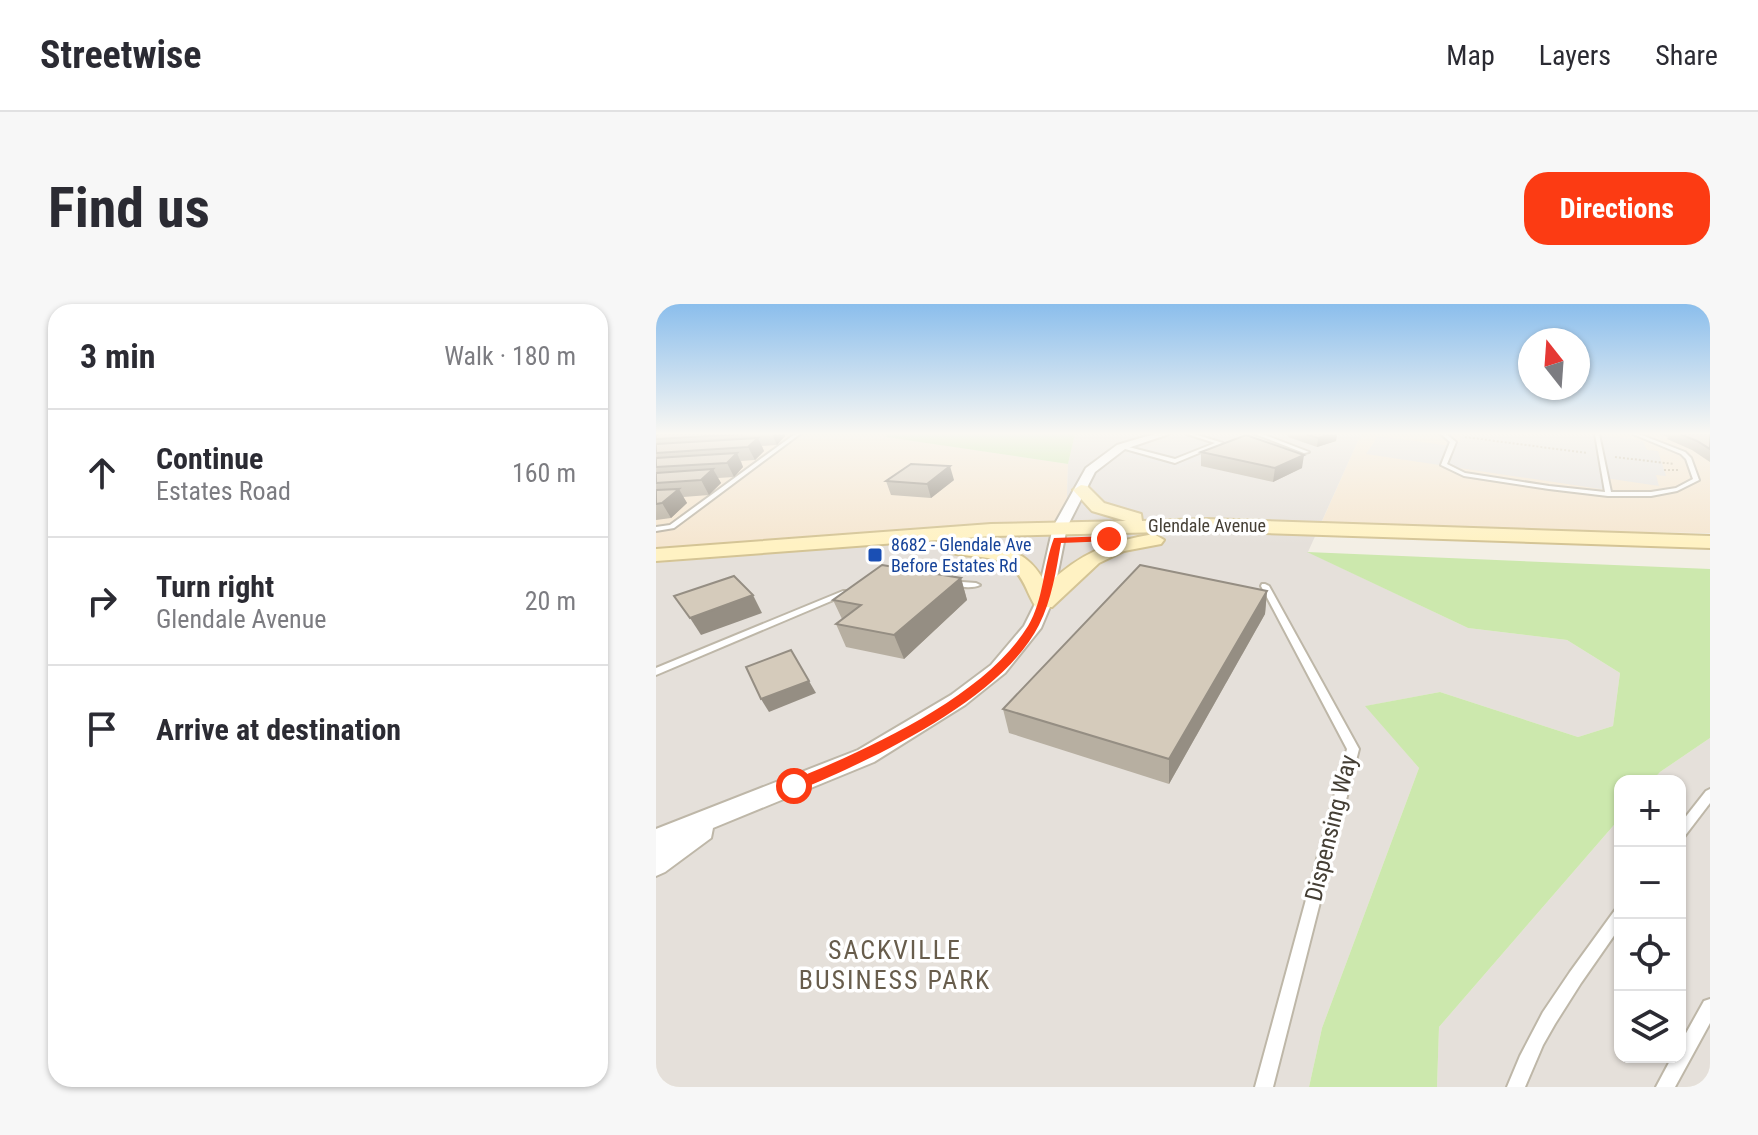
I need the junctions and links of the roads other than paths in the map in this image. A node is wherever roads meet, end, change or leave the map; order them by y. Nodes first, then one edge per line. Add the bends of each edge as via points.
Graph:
1 (748, 471) edge
2 (1090, 471) edge
3 (1455, 471) edge
4 (1603, 471) edge
5 (1693, 471) edge
6 (1079, 492) junction
7 (1608, 494) junction
8 (1207, 525) junction
9 (656, 529) edge
10 (991, 530) junction
11 (1058, 534) junction
12 (1173, 538) junction
13 (1710, 542) edge
14 (926, 546) junction
15 (1710, 552) edge
16 (656, 555) edge
17 (656, 567) edge
18 (946, 583) edge
19 (976, 585) dead end
20 (1265, 586) dead end
21 (857, 589) edge
22 (1044, 602) junction
23 (656, 672) edge
24 (1710, 794) edge
25 (754, 801) junction
26 (1686, 825) edge
27 (656, 840) edge
28 (656, 864) edge
29 (1617, 919) edge
30 (1710, 1007) edge
31 (1264, 1087) edge
32 (1516, 1087) edge
33 (1665, 1087) edge

1 - 9 lane via 672,527
2 - 6 street
3 - 7 lane
4 - 7 lane
5 - 7 lane via 1696,480 1677,491
6 - 8 main road via 1106,511 1129,517
6 - 10 main road via 1045,513
6 - 11 street
8 - 11 main road, Glendale Avenue
8 - 13 main road, Glendale Avenue
10 - 11 main road, Glendale Avenue
10 - 16 main road, Glendale Avenue
11 - 12 main road, Glendale Avenue
11 - 14 main road, Glendale Avenue
11 - 22 street
12 - 15 main road, Glendale Avenue
12 - 22 main road via 1091,556
14 - 17 main road, Glendale Avenue
14 - 22 main road via 991,551 1014,560 1034,575
18 - 19 lane
20 - 31 lane, Dispensing Way via 1353,749
21 - 23 lane
22 - 25 street via 1032,628 998,669 958,700 866,756
24 - 26 lane
25 - 27 street
25 - 28 street
29 - 32 lane via 1554,1006
30 - 33 lane

